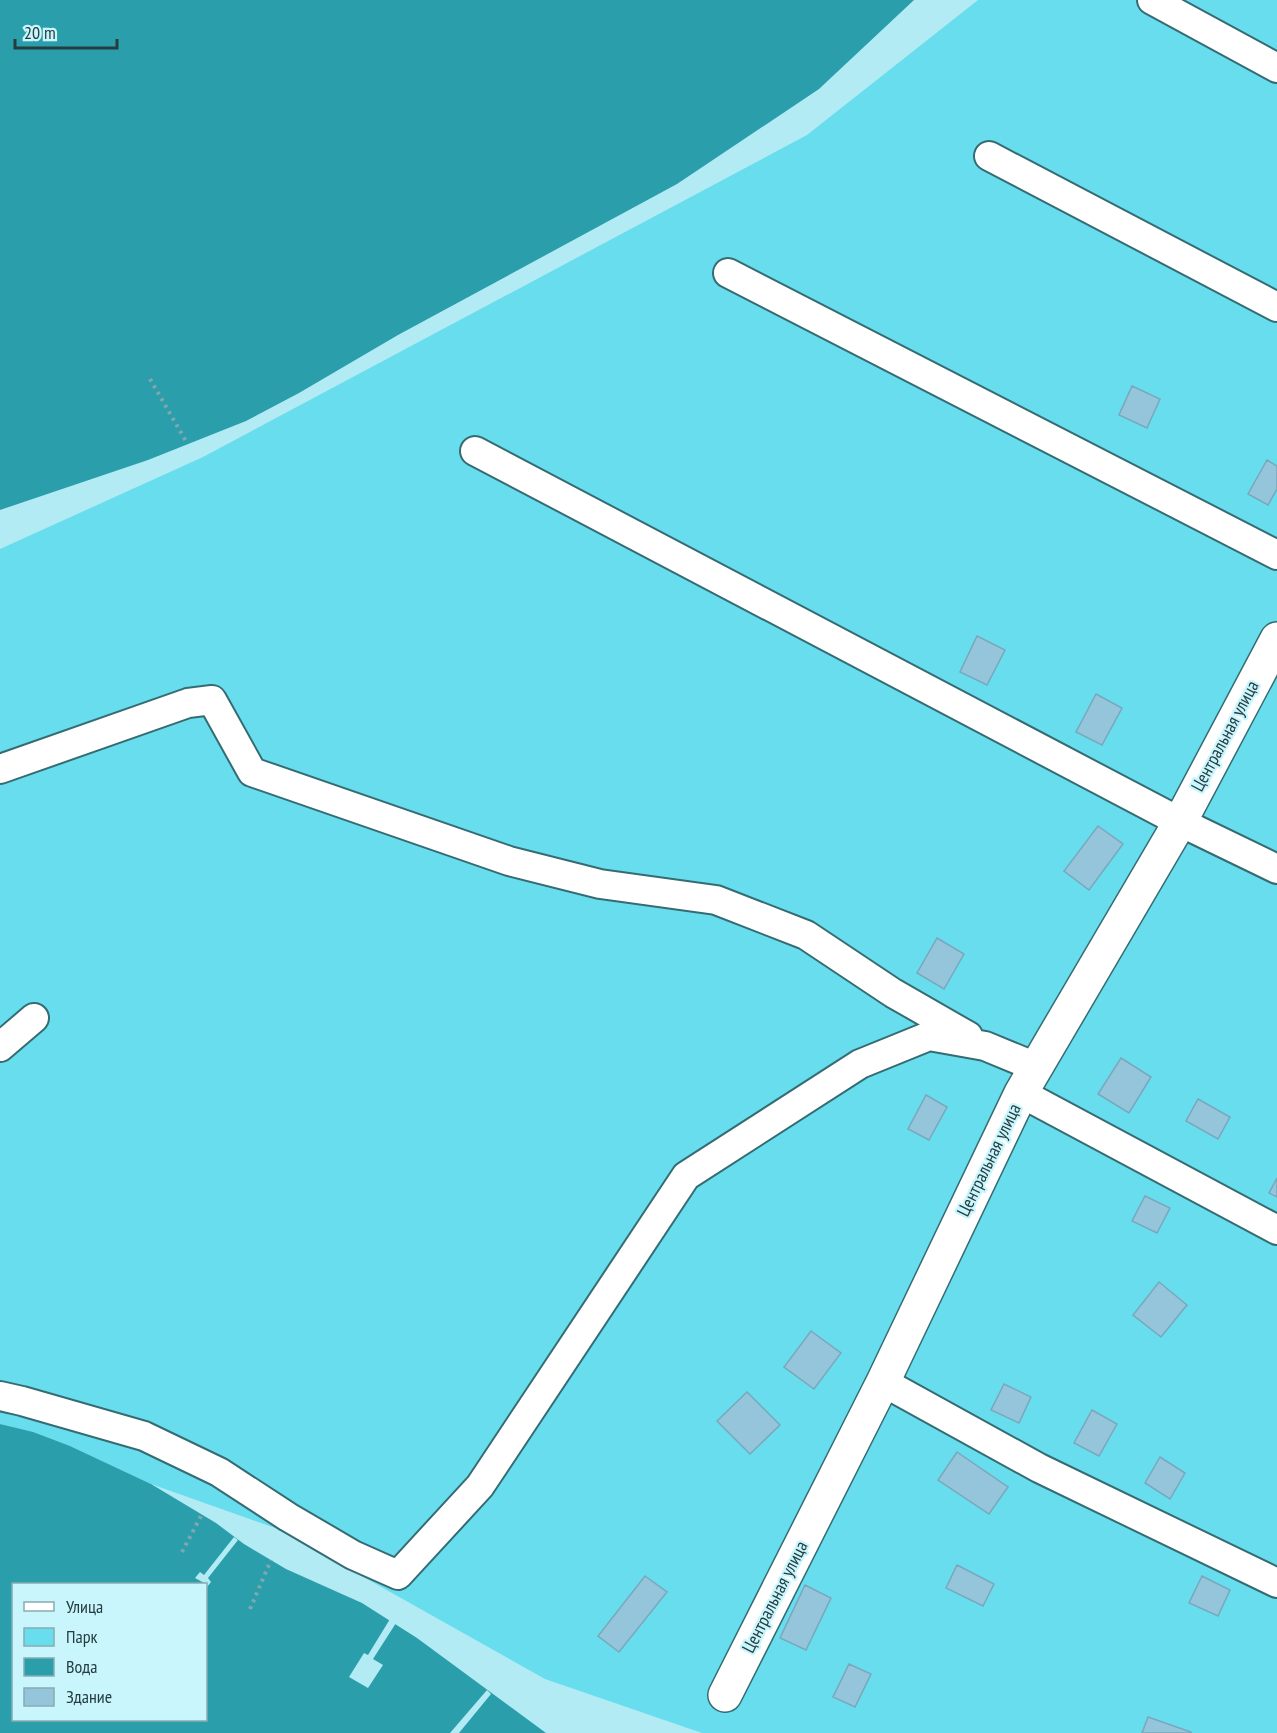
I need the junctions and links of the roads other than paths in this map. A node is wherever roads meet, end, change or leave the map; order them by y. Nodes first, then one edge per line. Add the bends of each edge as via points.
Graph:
1 (1152, 0) edge
2 (1277, 68) edge
3 (988, 156) dead end
4 (728, 273) dead end
5 (1277, 307) edge
6 (475, 451) dead end
7 (1277, 555) edge
8 (1277, 639) edge
9 (0, 769) edge
10 (1180, 822) junction
11 (1277, 869) edge
12 (34, 1018) dead end
13 (986, 1046) junction
14 (0, 1047) edge
15 (1029, 1080) junction
16 (1277, 1230) edge
17 (883, 1382) junction
18 (0, 1396) edge
19 (1277, 1583) edge
20 (725, 1695) dead end

1 - 2 street
3 - 5 street
4 - 7 street
6 - 10 street
8 - 10 street, Центральная улица
9 - 13 street via 188,703 212,700 252,771 509,861 600,884 716,900 806,935 893,993
10 - 11 street
10 - 15 street, Центральная улица
12 - 14 street
13 - 15 street
13 - 18 street via 929,1035 860,1064 686,1176 480,1486 398,1575 353,1555 219,1472 144,1436
15 - 16 street
15 - 17 street, Центральная улица
17 - 19 street via 1039,1468
17 - 20 street, Центральная улица

